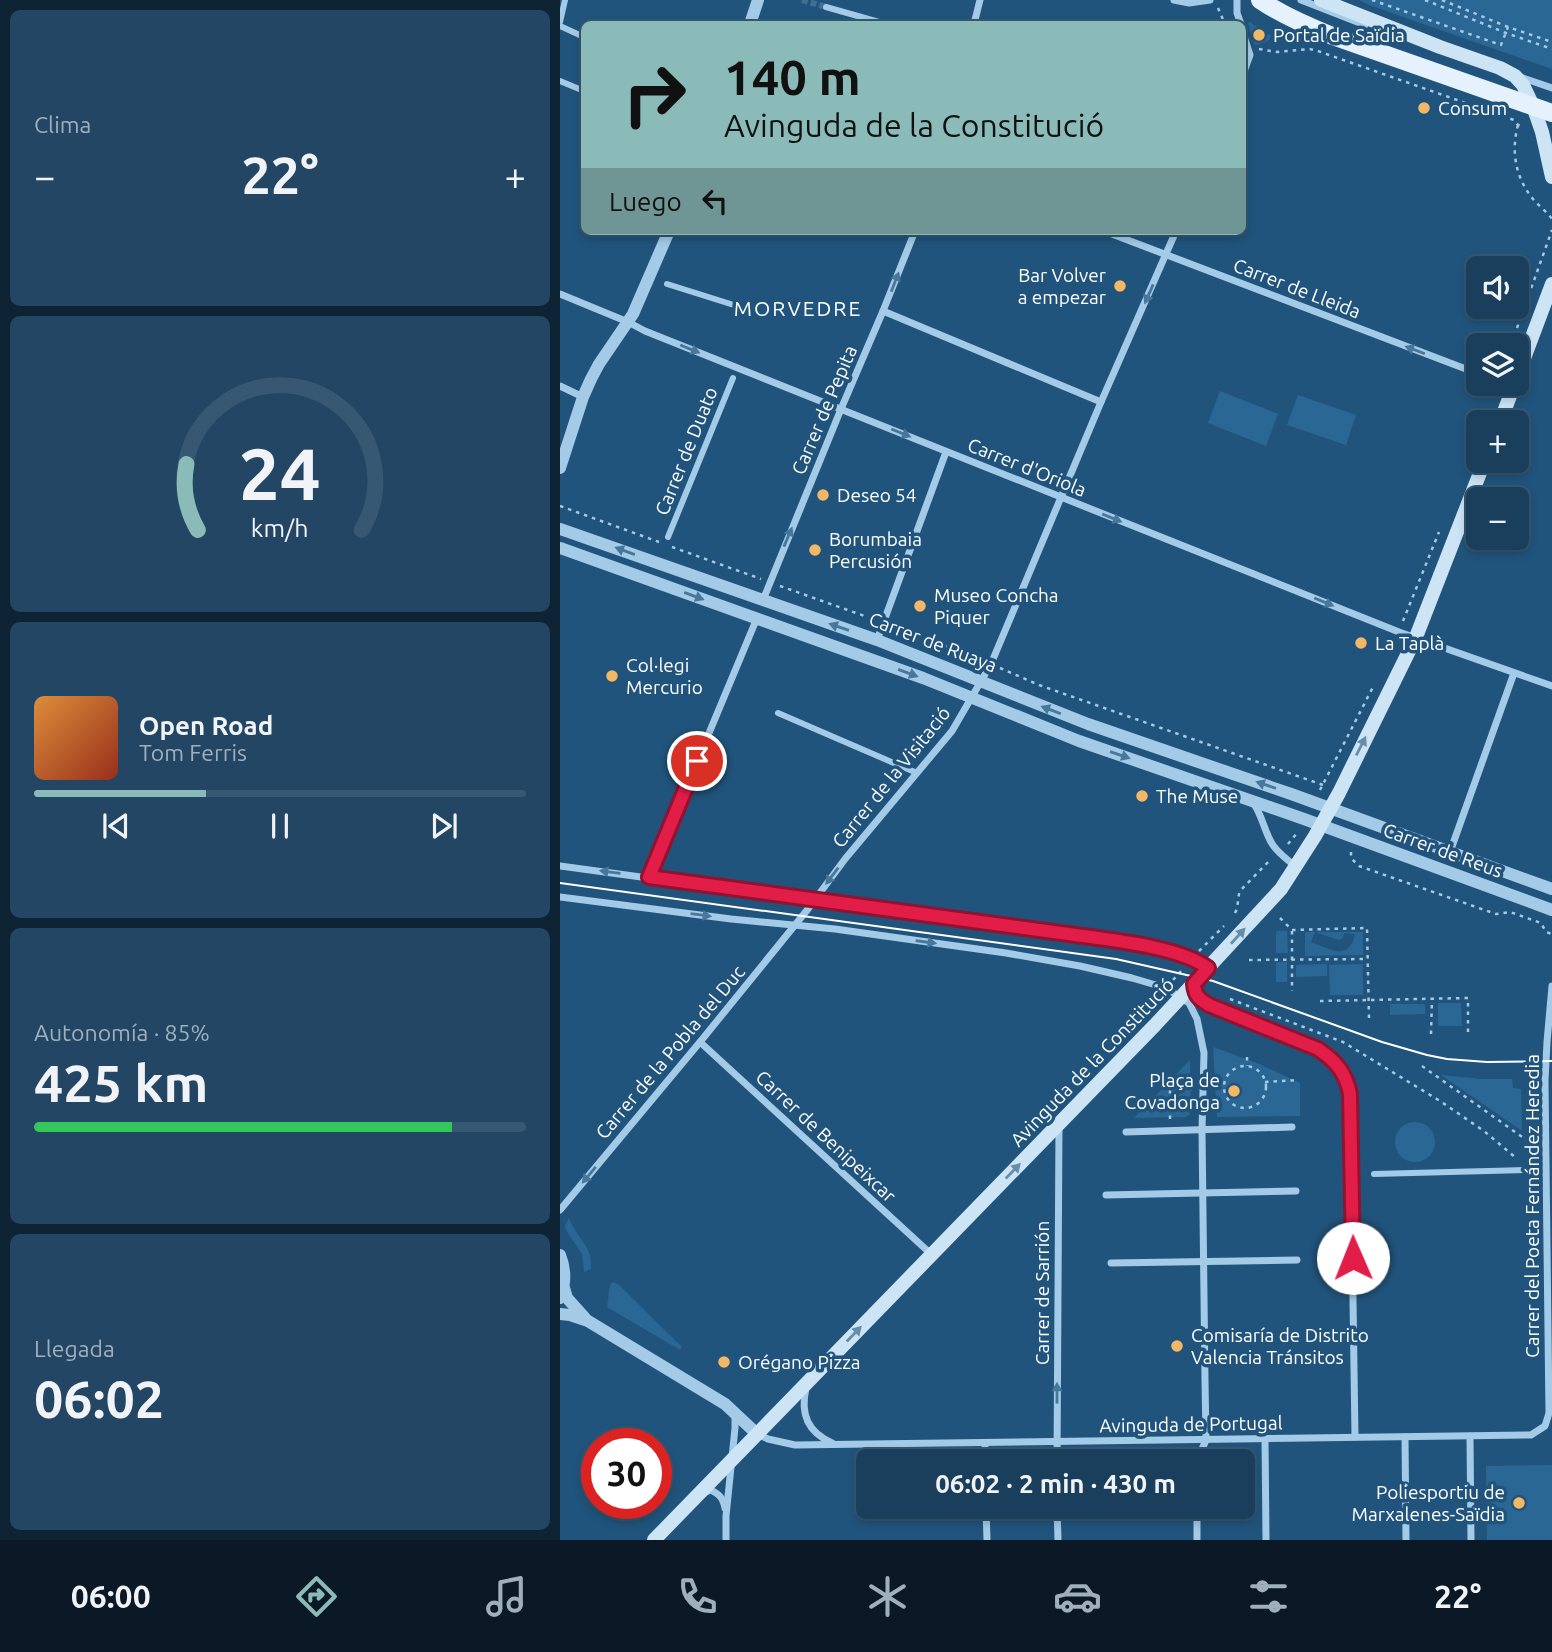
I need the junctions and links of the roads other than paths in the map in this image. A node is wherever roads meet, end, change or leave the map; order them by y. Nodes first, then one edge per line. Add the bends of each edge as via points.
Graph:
1 (565, 0) edge
2 (758, 0) edge
3 (980, 0) edge
4 (1174, 0) edge
5 (1210, 0) edge
6 (1237, 0) edge
7 (1260, 0) edge
8 (1301, 0) edge
9 (1321, 0) edge
10 (825, 7) dead end
11 (751, 21) edge
12 (875, 21) edge
13 (975, 21) edge
14 (1240, 21) edge
15 (560, 24) edge
16 (581, 35) edge
17 (1246, 42) edge
18 (1440, 47) junction
19 (1246, 68) edge
20 (1514, 76) junction
21 (560, 80) edge
22 (1552, 88) edge
23 (581, 90) edge
24 (1533, 106) junction
25 (1552, 113) edge
26 (1552, 177) edge
27 (667, 235) edge
28 (913, 235) edge
29 (1115, 235) edge
30 (1174, 235) edge
31 (1166, 254) junction
32 (667, 284) dead end
33 (1552, 284) edge
34 (560, 294) edge
35 (737, 306) dead end
36 (883, 311) junction
37 (628, 321) junction
38 (1529, 341) edge
39 (1466, 369) edge
40 (733, 378) dead end
41 (560, 386) edge
42 (583, 397) junction
43 (1101, 402) junction
44 (841, 409) junction
45 (946, 452) junction
46 (560, 468) edge
47 (1480, 473) edge
48 (1061, 498) junction
49 (560, 529) edge
50 (668, 537) dead end
51 (560, 548) edge
52 (763, 600) junction
53 (757, 618) junction
54 (1416, 637) junction
55 (877, 640) junction
56 (1514, 673) junction
57 (981, 682) junction
58 (1552, 686) edge
59 (971, 698) junction
60 (778, 713) dead end
61 (917, 773) junction
62 (1251, 801) junction
63 (1330, 808) junction
64 (1321, 826) junction
65 (1450, 852) junction
66 (560, 866) edge
67 (1296, 867) junction
68 (649, 877) junction
69 (1552, 888) edge
70 (560, 897) edge
71 (815, 900) junction
72 (1552, 910) edge
73 (804, 914) joint
74 (795, 926) junction
75 (1208, 968) junction
76 (1194, 984) junction
77 (1552, 986) edge
78 (1181, 998) junction
79 (1209, 1005) junction
80 (1197, 1019) junction
81 (700, 1042) junction
82 (1059, 1124) junction
83 (1292, 1127) dead end
84 (1202, 1130) junction
85 (1126, 1132) dead end
86 (1530, 1170) road end
87 (1374, 1174) dead end
88 (1296, 1191) dead end
89 (1202, 1193) junction
90 (1106, 1195) dead end
91 (560, 1210) edge
92 (931, 1254) junction
93 (560, 1255) edge
94 (1297, 1260) dead end
95 (1203, 1262) junction
96 (1111, 1263) dead end
97 (562, 1293) edge
98 (560, 1314) edge
99 (588, 1321) junction
100 (807, 1383) junction
101 (735, 1414) junction
102 (1545, 1426) joint
103 (757, 1434) junction
104 (1470, 1436) junction
105 (1355, 1437) junction
106 (1405, 1437) junction
107 (1265, 1439) junction
108 (1206, 1440) junction
109 (1057, 1443) junction
110 (985, 1444) junction
111 (836, 1445) junction
112 (985, 1449) edge
113 (1057, 1449) edge
114 (1202, 1449) edge
115 (731, 1461) junction
116 (699, 1494) junction
117 (726, 1516) junction
118 (986, 1519) edge
119 (1057, 1519) edge
120 (1197, 1519) edge
121 (654, 1540) edge
122 (726, 1540) edge
123 (987, 1540) edge
124 (1058, 1540) edge
125 (1197, 1540) edge
126 (1266, 1540) edge
127 (1406, 1540) edge
128 (1471, 1540) edge

1 - 15 street
2 - 11 street
3 - 13 street
4 - 5 street
6 - 14 street
7 - 24 main road via 1330,35
8 - 18 street
9 - 18 main road
10 - 12 street
15 - 16 street
17 - 19 street via 1250,55
18 - 20 main road
20 - 22 street
20 - 24 main road
21 - 23 street
24 - 25 main road
24 - 26 main road
27 - 37 street
36 -> 28 street, Carrer de Pepita
29 - 31 street, Carrer de Lleida
30 - 31 street, Carrer de la Visitació
39 -> 31 street, Carrer de Lleida
31 -> 43 street, Carrer de la Visitació
32 - 35 street
33 - 38 main road
34 - 37 street, Carrer d'Oriola
36 - 43 street
36 - 44 street, Carrer de Pepita
37 - 42 street
37 -> 44 street, Carrer d'Oriola
40 - 50 street, Carrer de Duato
41 - 42 street
42 - 46 street
43 - 48 street, Carrer de la Visitació
44 -> 45 street, Carrer d'Oriola
52 -> 44 street, Carrer de Pepita
45 - 48 street, Carrer d'Oriola
45 - 55 street
47 - 54 main road, Avinguda de la Constitució
48 -> 54 street, Carrer d'Oriola
48 - 57 street, Carrer de la Visitació
52 -> 49 street, Carrer de Ruaya
51 -> 53 street, Carrer de Ruaya
55 -> 52 street, Carrer de Ruaya
53 -> 59 street, Carrer de Ruaya
53 - 68 street
54 - 56 street, Carrer d'Oriola
63 -> 54 main road, Avinguda de la Constitució
55 - 57 street, Carrer de Ruaya
56 - 58 street, Carrer d'Oriola
56 - 65 street
57 - 59 street, Carrer de la Visitació
63 -> 57 street, Carrer de Ruaya
59 - 61 street, Carrer de la Visitació via 952,731
59 -> 62 street, Carrer de Ruaya
60 - 61 street
61 -> 71 street, Carrer de la Visitació
62 - 64 street, Carrer de Ruaya
62 - 67 street via 1274,847
63 - 64 main road, Avinguda de la Constitució
63 - 65 street, Carrer de Reus
64 - 67 main road, Avinguda de la Constitució
64 - 72 street, Carrer de Reus
65 - 69 street, Carrer de Reus
68 -> 66 street
75 -> 67 main road, Avinguda de la Constitució
68 - 71 street
70 -> 74 street
71 - 73 street, Carrer de la Visitació
71 - 75 street via 1117,942 1163,950
73 - 74 street, Carrer de la Pobla del Duc
74 -> 78 street via 1019,955 1104,971 1166,988
74 - 81 street, Carrer de la Pobla del Duc
75 - 76 main road, Avinguda de la Constitució
76 - 78 main road, Avinguda de la Constitució
76 - 79 street via 1198,998
77 - 102 street, Carrer del Poeta Fernández Heredia via 1545,1081 1549,1413
78 - 80 street
78 - 82 main road, Avinguda de la Constitució
79 - 80 street via 1200,1008
79 - 105 street via 1318,1049 1348,1080
80 - 84 street via 1204,1052
81 -> 91 street, Carrer de la Pobla del Duc
81 - 92 street, Carrer de Benipeixcar
92 -> 82 main road, Avinguda de la Constitució
109 -> 82 street, Carrer de Sarrión
83 - 84 street
84 - 85 street
84 - 89 street
86 - 87 street
88 - 89 street
89 - 90 street
89 - 95 street
100 -> 92 main road, Avinguda de la Constitució
93 - 97 street via 565,1268
94 - 95 street
95 - 96 street
95 - 108 street
97 - 99 street
98 - 99 street
99 - 101 street via 702,1388
100 - 103 main road, Avinguda de la Constitució
100 - 111 street via 804,1404 808,1423 814,1433
101 - 103 street
101 - 115 street
102 - 104 street, Avinguda de Portugal via 1531,1435
103 - 111 street, Avinguda de Portugal via 795,1445
103 - 115 main road, Avinguda de la Constitució
104 - 106 street, Avinguda de Portugal
104 - 128 street
105 - 106 street, Avinguda de Portugal
105 - 107 street, Avinguda de Portugal
106 - 127 street
107 - 108 street, Avinguda de Portugal
107 - 126 street
108 - 109 street, Avinguda de Portugal
108 - 114 street
109 - 110 street, Avinguda de Portugal
109 - 113 street, Carrer de Sarrión
110 - 111 street, Avinguda de Portugal
110 - 112 street
115 - 116 main road, Avinguda de la Constitució
115 - 117 street
116 - 117 street via 711,1490 720,1494
116 - 121 main road, Avinguda de la Constitució
117 - 122 street
118 - 123 street
119 - 124 street
120 - 125 street

